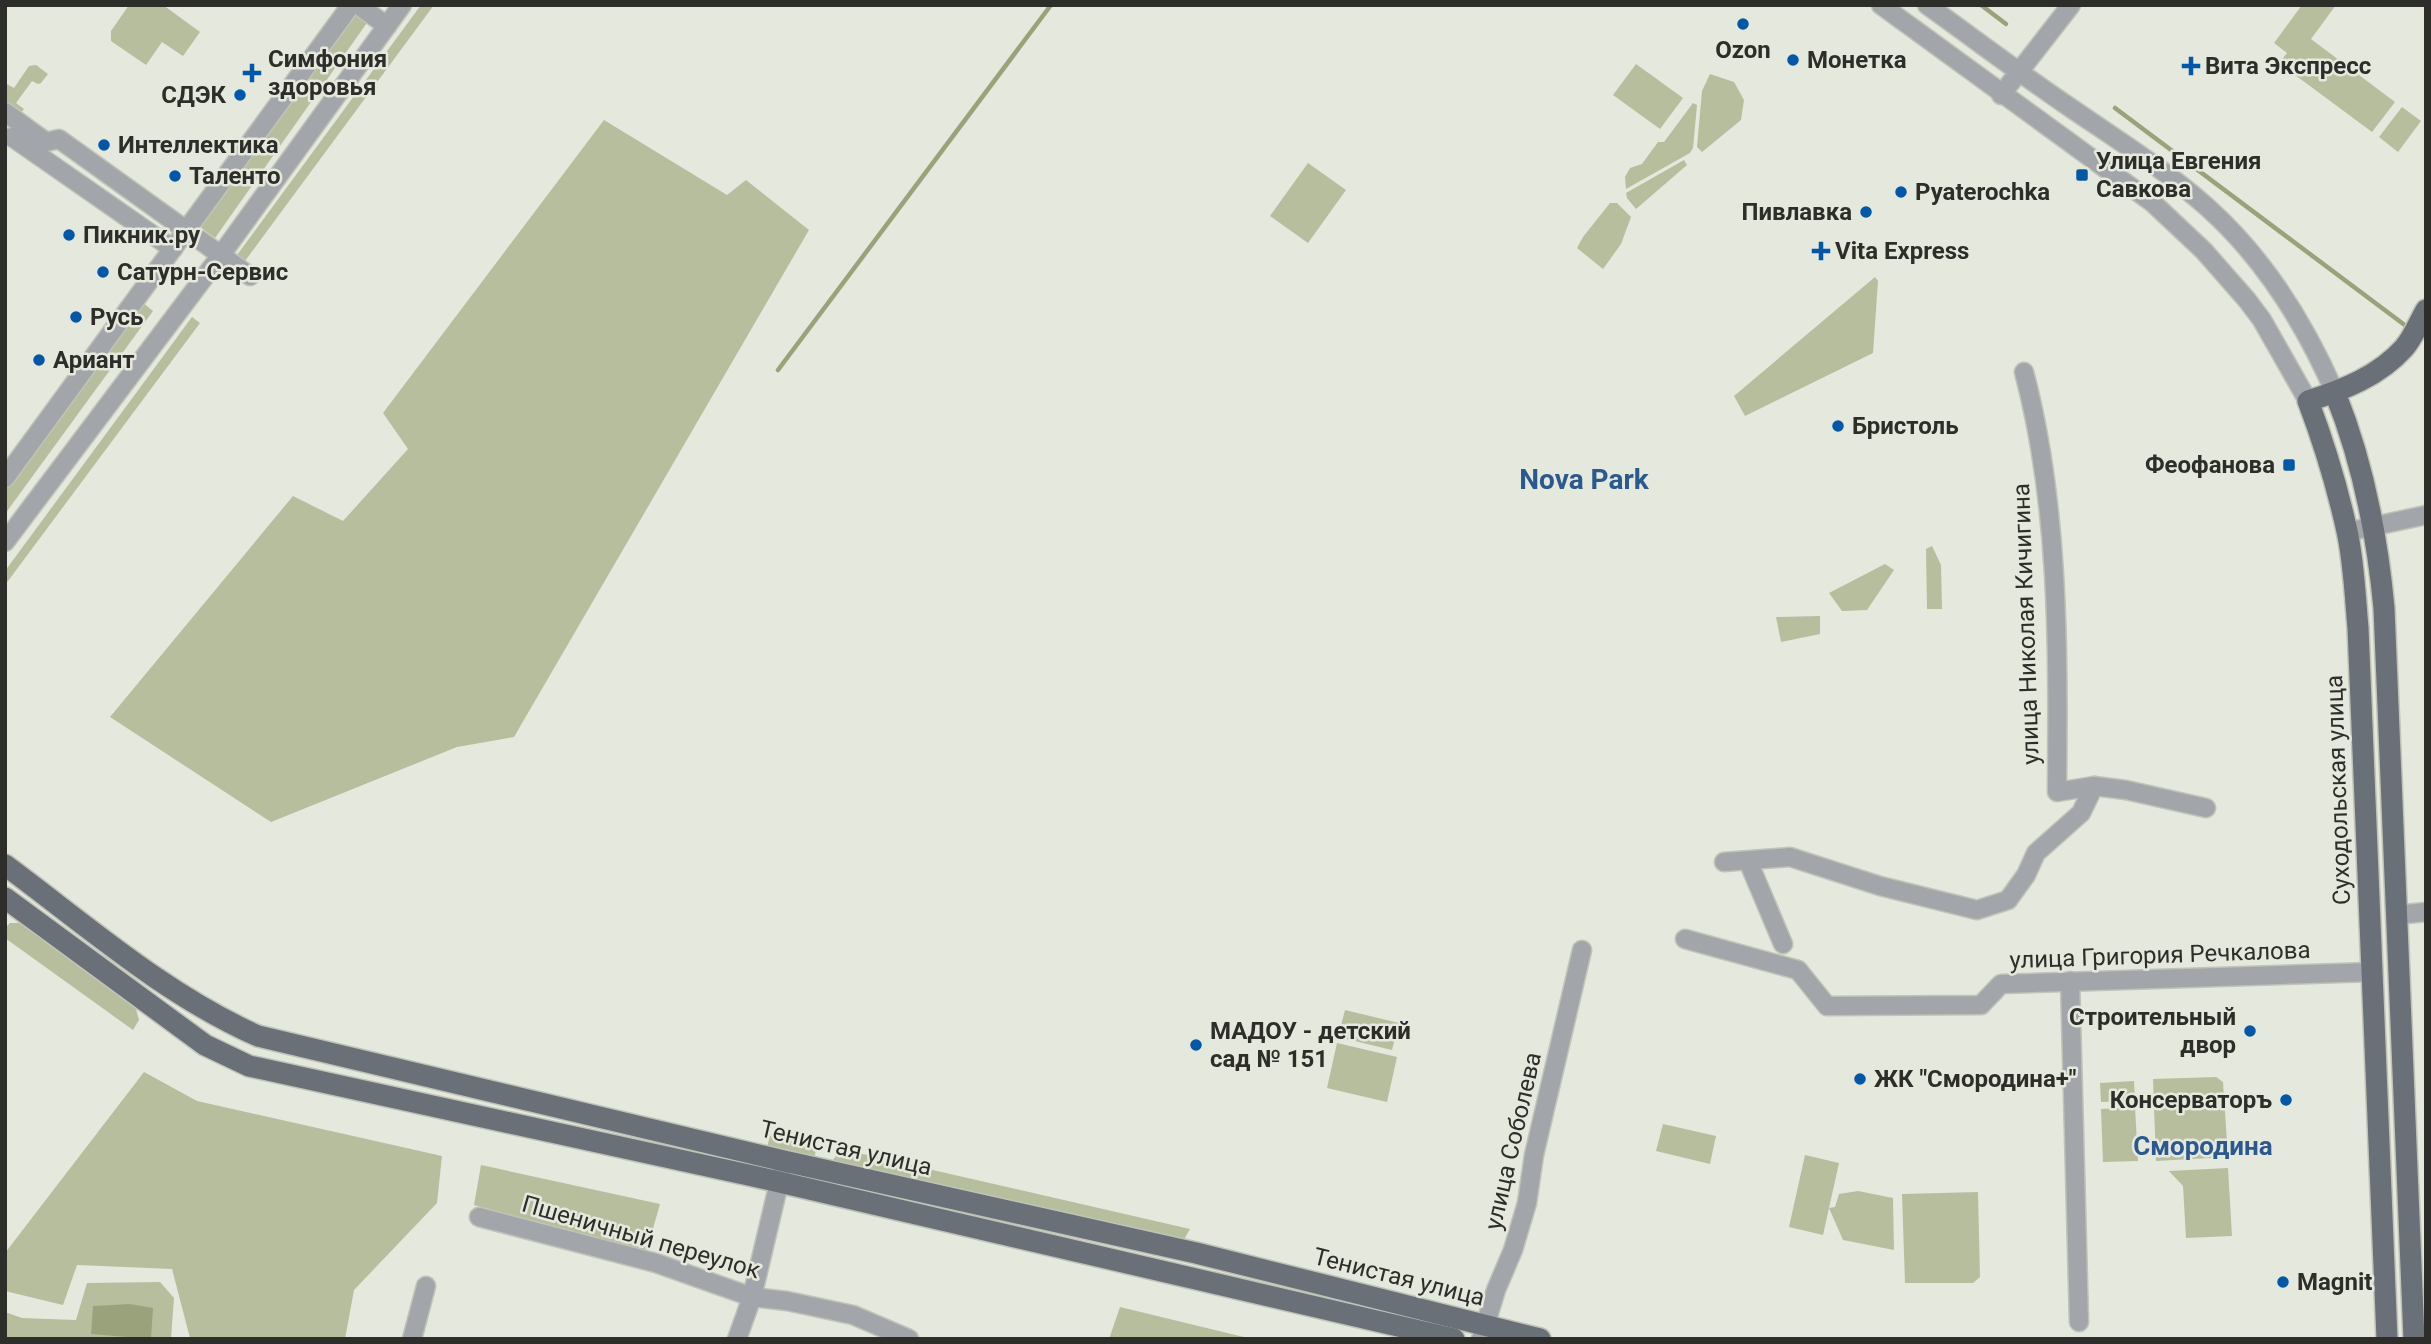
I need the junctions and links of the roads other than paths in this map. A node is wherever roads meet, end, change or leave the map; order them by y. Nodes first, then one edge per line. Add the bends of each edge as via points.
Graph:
1 (351, 5) edge
2 (358, 5) edge
3 (402, 5) edge
4 (1881, 5) edge
5 (1927, 5) edge
6 (2071, 5) edge
7 (387, 26) junction
8 (2019, 71) junction
9 (2001, 95) junction
10 (5, 112) edge
11 (12, 137) dead end
12 (186, 231) junction
13 (173, 249) junction
14 (221, 255) junction
15 (250, 276) dead end
16 (2425, 312) edge
17 (2024, 372) dead end
18 (2335, 393) junction
19 (2308, 401) junction
20 (5, 478) edge
21 (2426, 515) edge
22 (2374, 527) junction
23 (2347, 532) junction
24 (5, 542) edge
25 (2094, 786) junction
26 (2206, 808) dead end
27 (1748, 861) junction
28 (1724, 862) dead end
29 (5, 865) edge
30 (5, 898) edge
31 (2426, 912) edge
32 (2396, 915) junction
33 (1685, 939) dead end
34 (1783, 944) dead end
35 (1582, 950) dead end
36 (2372, 972) junction
37 (2070, 981) junction
38 (782, 1172) junction
39 (479, 1217) dead end
40 (426, 1286) dead end
41 (752, 1297) junction
42 (2079, 1322) dead end
43 (1483, 1333) edge
44 (412, 1339) edge
45 (737, 1339) edge
46 (909, 1339) edge
47 (1454, 1339) edge
48 (1540, 1339) edge
49 (2387, 1339) edge
50 (2414, 1339) edge

1 - 12 street
2 - 7 street
3 - 7 street
4 - 9 street
5 - 8 street
6 - 8 street
7 - 14 street
8 - 9 street
8 - 18 street via 2156,166 2230,230 2292,309
9 - 19 street via 2153,202 2204,251 2262,320
10 - 12 street via 46,142 59,139
11 - 13 street
12 - 13 street
12 - 14 street
13 - 20 street
14 - 15 street
14 - 24 street
16 - 18 main road via 2405,348 2366,378
17 - 25 street, улица Николая Кичигина via 2038,427 2052,531 2057,792
18 - 19 main road
18 - 22 main road via 2351,431
19 - 23 main road, Суходольская улица via 2326,449
21 - 22 street
22 - 23 street
22 - 32 main road via 2384,608
23 - 36 main road, Суходольская улица via 2358,628
25 - 26 street
25 - 27 street via 2081,813 2036,853 2008,900 1977,910 1790,857
27 - 28 street
27 - 34 street
29 - 38 main road, Тенистая улица via 154,976 226,1022 258,1036
30 - 38 main road, Тенистая улица via 205,1045 249,1066
31 - 32 street
32 - 50 main road
33 - 37 street, улица Григория Речкалова via 1798,970 1827,1006 1982,1004 2001,984
35 - 43 street, улица Соболева via 1527,1203
36 - 37 street, улица Григория Речкалова
36 - 49 main road, Суходольская улица
37 - 42 street
38 - 41 street
38 - 43 main road, Тенистая улица via 1196,1253
38 - 47 main road, Тенистая улица
39 - 41 street, Пшеничный переулок via 656,1263
40 - 44 street
41 - 45 street
41 - 46 street, Пшеничный переулок via 853,1315
43 - 48 main road, Тенистая улица

